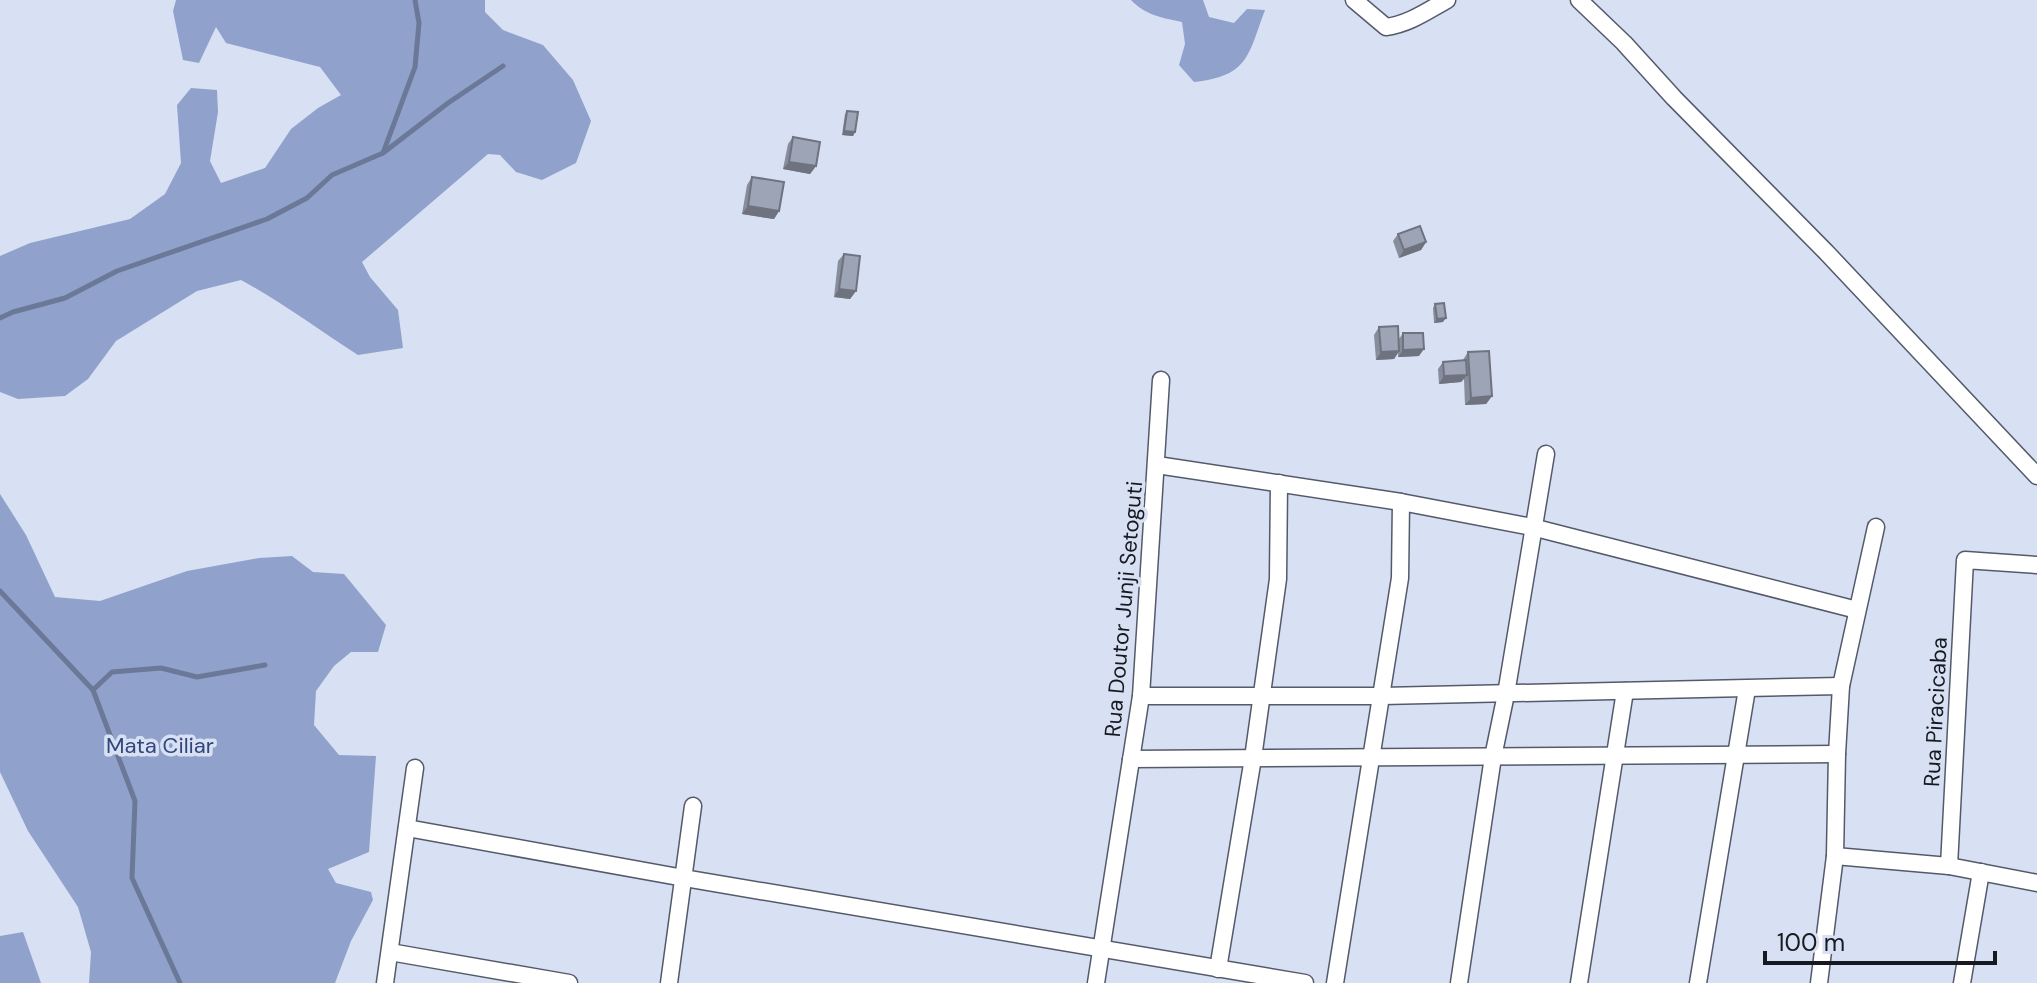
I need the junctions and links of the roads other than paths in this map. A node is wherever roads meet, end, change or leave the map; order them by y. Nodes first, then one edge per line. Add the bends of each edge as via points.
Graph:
1 (1354, 0) edge
2 (1447, 0) edge
3 (1579, 0) edge
4 (1161, 380) dead end
5 (1546, 454) dead end
6 (1157, 465) junction
7 (2037, 476) edge
8 (1279, 483) junction
9 (1401, 502) junction
10 (1532, 527) junction
11 (1876, 527) dead end
12 (2037, 565) edge
13 (1857, 610) junction
14 (1841, 686) junction
15 (1747, 689) junction
16 (1625, 691) junction
17 (1506, 694) junction
18 (1263, 695) junction
19 (1141, 696) junction
20 (1382, 696) junction
21 (1737, 754) junction
22 (1837, 754) junction
23 (1616, 755) junction
24 (1372, 757) junction
25 (1493, 757) junction
26 (1253, 758) junction
27 (1131, 759) junction
28 (415, 768) dead end
29 (693, 806) dead end
30 (407, 828) junction
31 (1835, 856) junction
32 (1949, 866) junction
33 (1981, 872) junction
34 (684, 878) junction
35 (2037, 883) edge
36 (1102, 949) junction
37 (390, 952) junction
38 (1218, 969) junction
39 (385, 983) edge
40 (569, 983) edge
41 (669, 983) edge
42 (1096, 983) edge
43 (1305, 983) edge
44 (1335, 983) edge
45 (1459, 983) edge
46 (1579, 983) edge
47 (1698, 983) edge
48 (1819, 983) edge
49 (1962, 983) edge

1 - 2 street via 1386,27 1415,19
3 - 7 street
4 - 6 street, Rua Doutor Junji Setoguti
5 - 10 street
6 - 8 street
6 - 19 street, Rua Doutor Junji Setoguti
8 - 9 street
8 - 18 street via 1278,579
9 - 10 street
9 - 20 street via 1400,578
10 - 13 street
10 - 17 street
11 - 13 street
12 - 32 street, Rua Piracicaba via 1965,560
13 - 14 street
14 - 15 street
14 - 22 street
15 - 16 street
15 - 21 street
16 - 17 street
16 - 23 street
17 - 20 street
17 - 25 street
18 - 19 street
18 - 20 street
18 - 26 street
19 - 27 street, Rua Doutor Junji Setoguti
20 - 24 street
21 - 22 street
21 - 23 street
21 - 47 street
22 - 31 street
23 - 25 street
23 - 46 street
24 - 25 street
24 - 26 street
24 - 44 street
25 - 45 street
26 - 27 street
26 - 38 street
27 - 36 street, Rua Doutor Junji Setoguti
28 - 30 street
29 - 34 street
30 - 34 street
30 - 37 street
31 - 32 street
31 - 48 street
32 - 33 street
33 - 35 street
33 - 49 street
34 - 36 street
34 - 41 street
36 - 38 street
36 - 42 street, Rua Doutor Junji Setoguti
37 - 39 street
37 - 40 street
38 - 43 street

